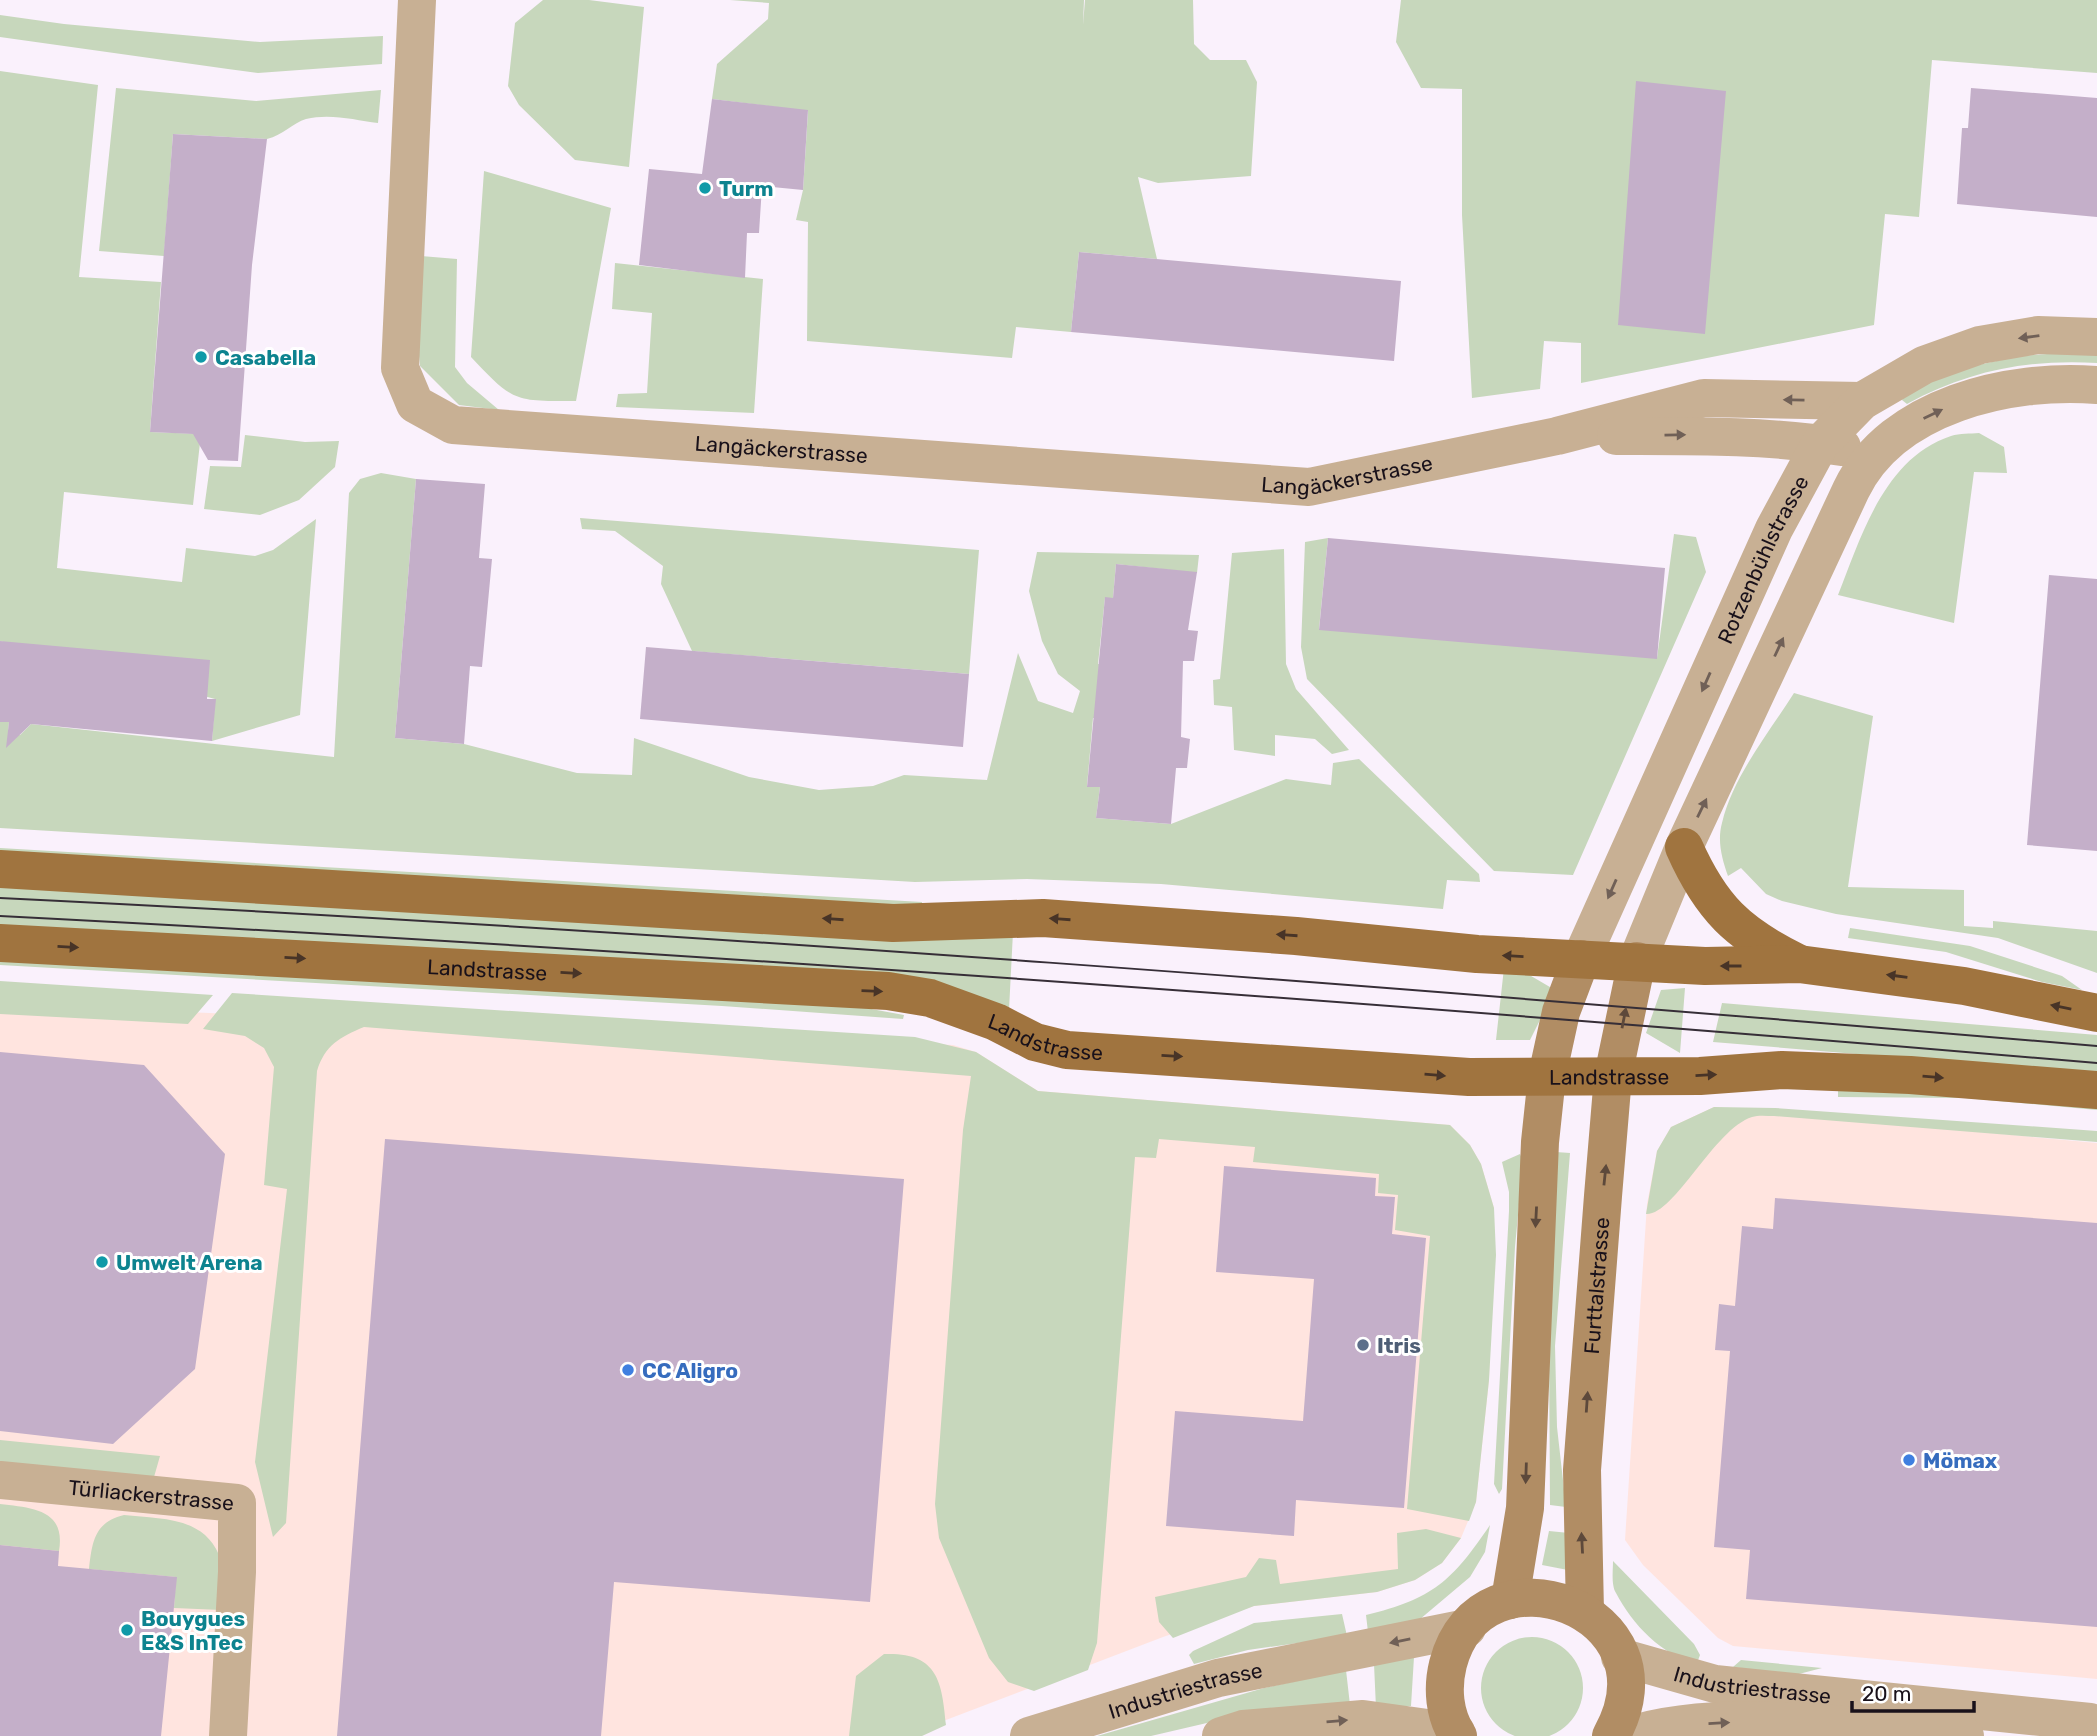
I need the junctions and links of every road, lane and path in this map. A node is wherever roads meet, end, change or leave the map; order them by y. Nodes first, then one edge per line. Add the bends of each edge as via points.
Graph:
1 (417, 0) edge
2 (2097, 337) edge
3 (2097, 385) edge
4 (1862, 401) junction
5 (1558, 436) junction
6 (1820, 444) junction
7 (1878, 453) junction
8 (1684, 847) junction
9 (0, 869) edge
10 (0, 943) edge
11 (1581, 958) junction
12 (1637, 961) junction
13 (1800, 964) junction
14 (2097, 1013) edge
15 (1547, 1076) junction
16 (1614, 1076) junction
17 (2097, 1090) edge
18 (0, 1480) edge
19 (1510, 1600) junction
20 (1585, 1612) junction
21 (1467, 1628) junction
22 (1620, 1657) junction
23 (2097, 1725) edge
24 (1457, 1734) edge
25 (228, 1736) edge
26 (1029, 1736) edge
27 (1221, 1736) edge
28 (1611, 1736) edge
29 (1628, 1736) edge
30 (1965, 1736) edge

1 - 5 street, Langäckerstrasse via 400,368 415,404 453,425 1309,487
2 -> 4 street, Rotzenbühlstrasse via 2038,335 1980,345 1924,365
7 -> 3 street via 1920,421 1956,403 2040,386
4 -> 5 street, Langäckerstrasse via 1704,398
4 - 6 street, Rotzenbühlstrasse
4 - 7 street
5 -> 6 street, Langäckerstrasse via 1700,434
6 - 7 street, Langäckerstrasse
6 -> 11 street, Rotzenbühlstrasse via 1774,529
8 -> 7 street via 1851,490
8 - 12 street
8 - 13 main road via 1703,886 1738,930
11 -> 9 main road via 1477,954 1043,918 893,923
10 -> 15 main road, Landstrasse via 888,991 930,998 996,1021 1035,1042 1067,1050 1469,1077
11 - 12 main road
11 - 15 main road via 1561,1012
13 -> 12 main road via 1705,966
16 -> 12 main road, Furttalstrasse
14 -> 13 main road via 1964,986
15 - 16 main road, Landstrasse
15 -> 19 main road via 1540,1142 1525,1508
16 -> 17 main road, Landstrasse via 1782,1070
20 -> 16 main road, Furttalstrasse via 1582,1470
18 - 25 street, Türliackerstrasse via 237,1503
19 - 20 main road via 1562,1600
19 - 21 main road via 1486,1611
20 - 22 main road via 1603,1627
21 - 24 main road via 1451,1651 1445,1678 1446,1706
21 -> 26 street, Industriestrasse via 1218,1678
22 - 23 street, Industriestrasse via 1715,1684
22 - 28 main road via 1625,1696
27 -> 24 street via 1243,1729 1363,1719
29 -> 30 street, Industriestrasse via 1651,1728 1771,1721

